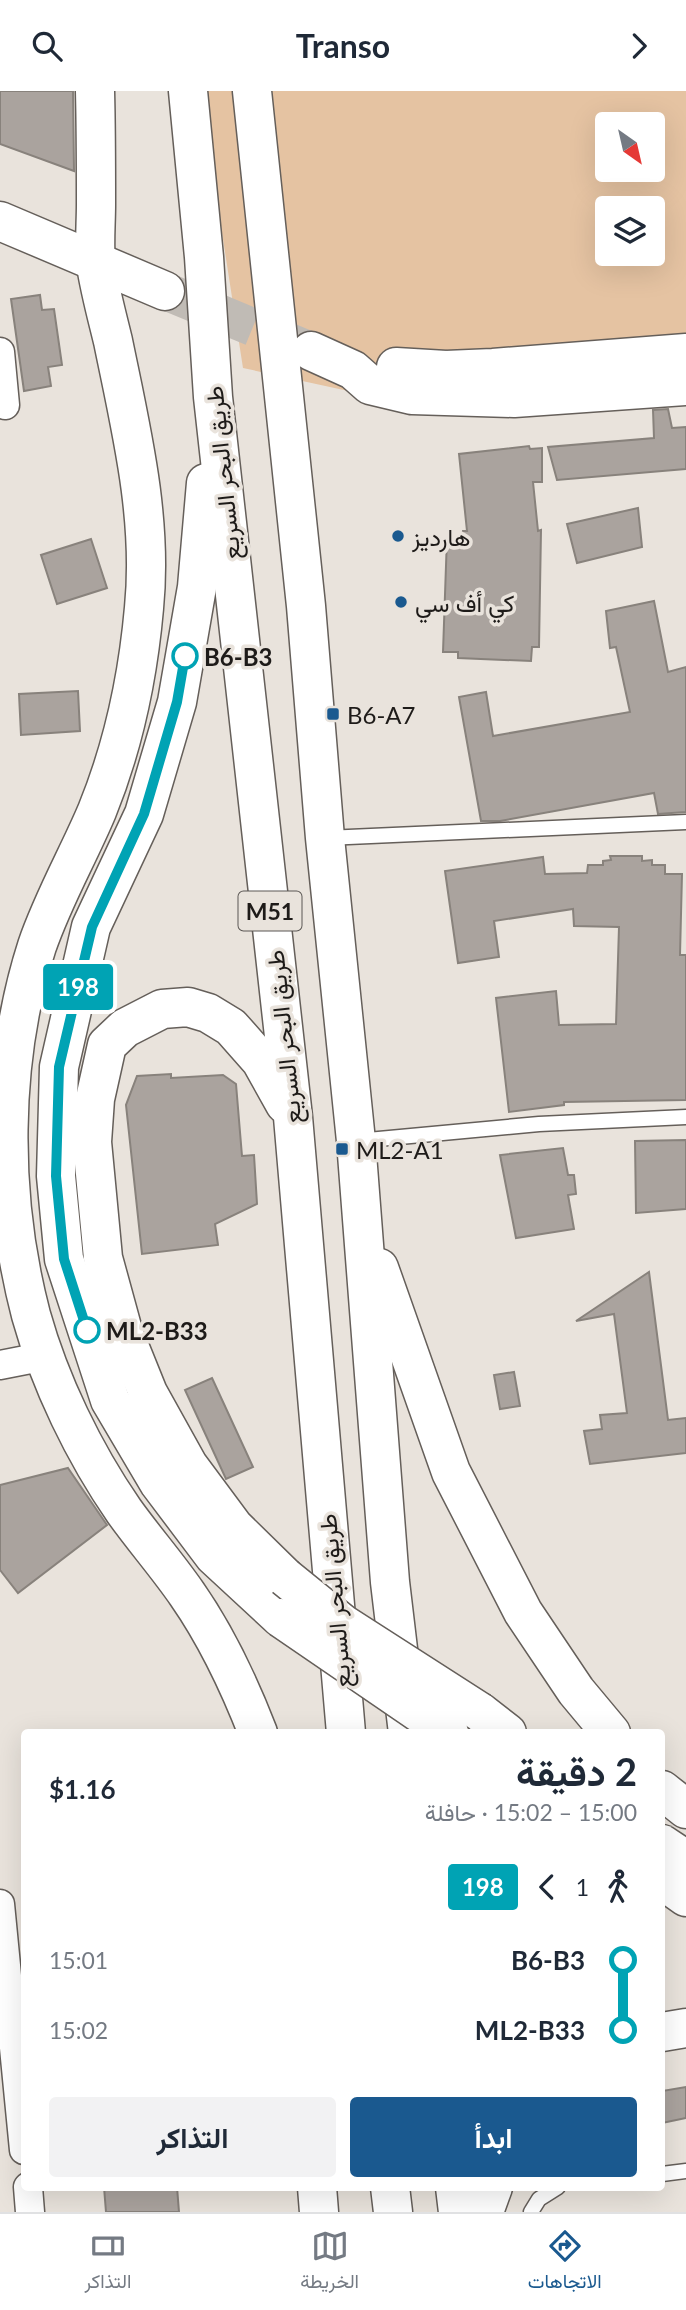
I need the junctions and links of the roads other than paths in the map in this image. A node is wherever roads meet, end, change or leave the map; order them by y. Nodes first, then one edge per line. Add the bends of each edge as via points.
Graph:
1 (96, 91) edge
2 (188, 91) edge
3 (251, 91) edge
4 (0, 221) edge
5 (96, 263) junction
6 (165, 291) tunnel mouth
7 (311, 351) tunnel mouth
8 (0, 352) edge
9 (686, 353) edge
10 (353, 370) junction
11 (686, 386) edge
12 (213, 397) junction
13 (5, 405) dead end
14 (686, 822) edge
15 (325, 838) junction
16 (4, 1095) edge
17 (293, 1117) junction
18 (686, 1117) edge
19 (356, 1141) junction
20 (361, 1219) junction
21 (46, 1356) junction
22 (0, 1365) edge
23 (479, 1726) edge
24 (256, 1729) edge
25 (346, 1729) edge
26 (408, 1729) edge
27 (608, 1729) edge
28 (665, 1792) edge
29 (686, 1809) edge
30 (665, 1846) edge
31 (686, 1860) edge
32 (665, 1882) edge
33 (686, 1897) edge
34 (0, 1904) edge
35 (686, 2028) edge
36 (665, 2032) edge
37 (21, 2119) edge
38 (686, 2172) edge
39 (665, 2174) edge
40 (28, 2191) edge
41 (317, 2191) edge
42 (390, 2191) edge
43 (456, 2191) edge
44 (492, 2191) edge
45 (552, 2191) edge
46 (30, 2212) edge
47 (319, 2212) edge
48 (393, 2212) edge
49 (458, 2212) edge
50 (484, 2212) edge
51 (531, 2212) edge

1 - 5 main road
2 - 12 main road, طريق البحر السريع / M51
3 - 15 main road, M51 via 306,606
4 - 5 main road
5 - 6 main road
5 - 16 main road via 135,446 145,605 112,768 37,945 20,1004
7 - 10 main road
8 - 13 street
9 - 10 main road via 493,368 376,366
10 - 11 main road via 370,385 431,396 514,398
12 - 17 main road, طريق البحر السريع / M51
12 - 23 main road, bridge via 197,587 177,702 144,814 92,927 59,1067 56,1176 64,1259 110,1400 159,1483 214,1556 281,1618
14 - 15 lane
15 - 19 main road, M51
16 - 21 main road via 14,1222 31,1315
17 - 23 main road, bridge via 261,1061 231,1027 208,1013 188,1007 163,1009 125,1028 107,1045 95,1099 92,1142 103,1258 123,1331 148,1393 188,1465 234,1527 285,1577
17 - 25 main road, طريق البحر السريع / M51
18 - 19 lane via 539,1124
19 - 20 main road, M51
20 - 26 main road, M51 via 390,1582
20 - 27 main road via 452,1472 523,1612
21 - 22 street
21 - 24 main road via 92,1459 209,1629 240,1685
28 - 29 main road
30 - 31 main road
32 - 33 main road
34 - 37 street
35 - 36 main road
38 - 39 lane
40 - 46 street
41 - 47 main road
42 - 48 main road
43 - 49 main road
44 - 50 main road
45 - 51 lane

